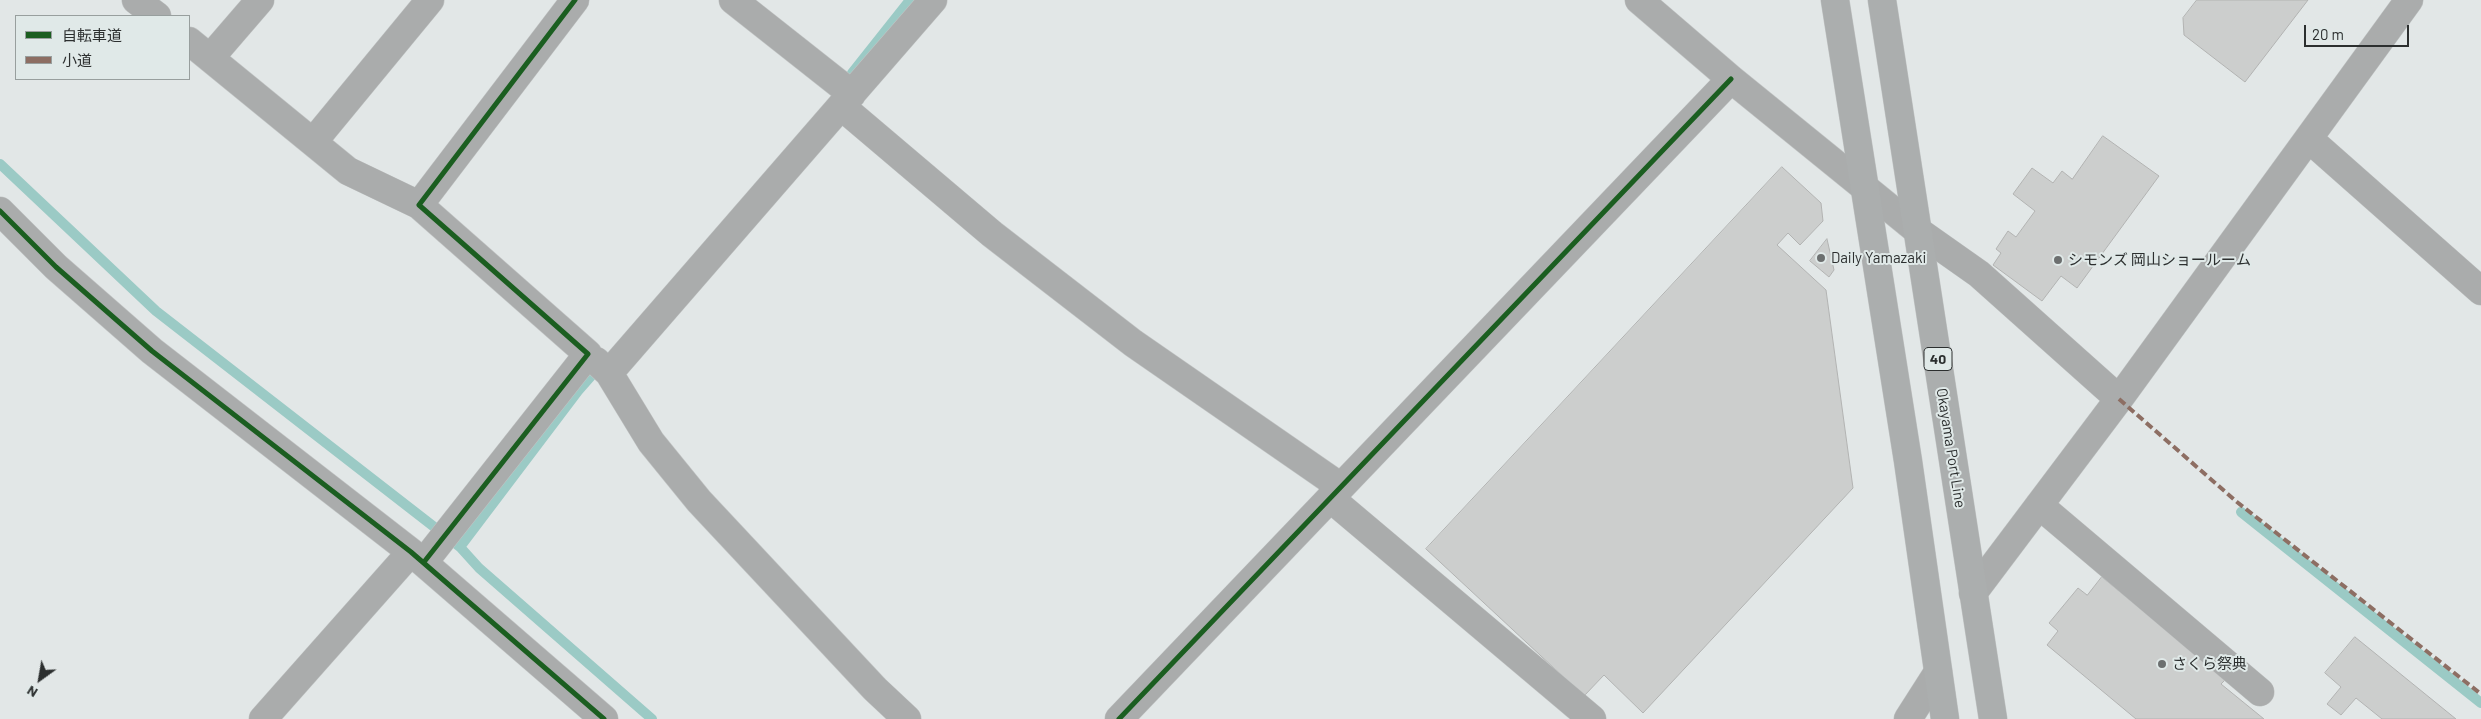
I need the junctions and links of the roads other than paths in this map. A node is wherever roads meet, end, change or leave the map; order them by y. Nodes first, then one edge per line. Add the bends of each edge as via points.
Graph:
1 (136, 0) edge
2 (260, 0) edge
3 (430, 0) edge
4 (575, 0) edge
5 (733, 0) edge
6 (933, 0) edge
7 (1639, 0) edge
8 (1835, 0) edge
9 (1882, 0) edge
10 (2409, 0) edge
11 (156, 15) edge
12 (190, 42) edge
13 (210, 58) junction
14 (1731, 79) junction
15 (844, 92) junction
16 (2309, 140) junction
17 (313, 142) junction
18 (1864, 187) junction
19 (419, 206) junction
20 (0, 211) edge
21 (1918, 231) junction
22 (2481, 291) edge
23 (600, 364) junction
24 (2119, 399) junction
25 (1336, 492) junction
26 (2039, 505) junction
27 (423, 554) junction
28 (1973, 593) junction
29 (1938, 672) junction
30 (2260, 692) dead end
31 (263, 719) edge
32 (604, 719) edge
33 (907, 719) edge
34 (1118, 719) edge
35 (1592, 719) edge
36 (1908, 719) edge
37 (1945, 719) edge
38 (1993, 719) edge

1 - 11 street
2 - 13 street
3 - 17 street
4 - 19 street
5 - 15 street
6 - 15 street
7 - 14 street
8 - 18 main road
9 - 21 main road, Okayama Port Line / 40
10 - 16 street
12 - 13 street
13 - 17 street
14 - 18 street
14 - 25 street
15 - 23 street
15 - 25 street via 992,234 1133,343
16 - 22 street
16 - 24 street
17 - 19 street via 348,171
18 - 21 street
18 - 29 main road
19 - 23 street
20 - 27 street via 56,266 152,351
21 - 24 street via 1979,274
21 - 28 main road, Okayama Port Line / 40
23 - 27 street
23 - 33 street via 650,442 699,501
24 - 26 street
25 - 34 street
25 - 35 street
26 - 28 street
26 - 30 street
27 - 31 street
27 - 32 street
28 - 38 main road, Okayama Port Line / 40
29 - 36 street
29 - 37 main road

